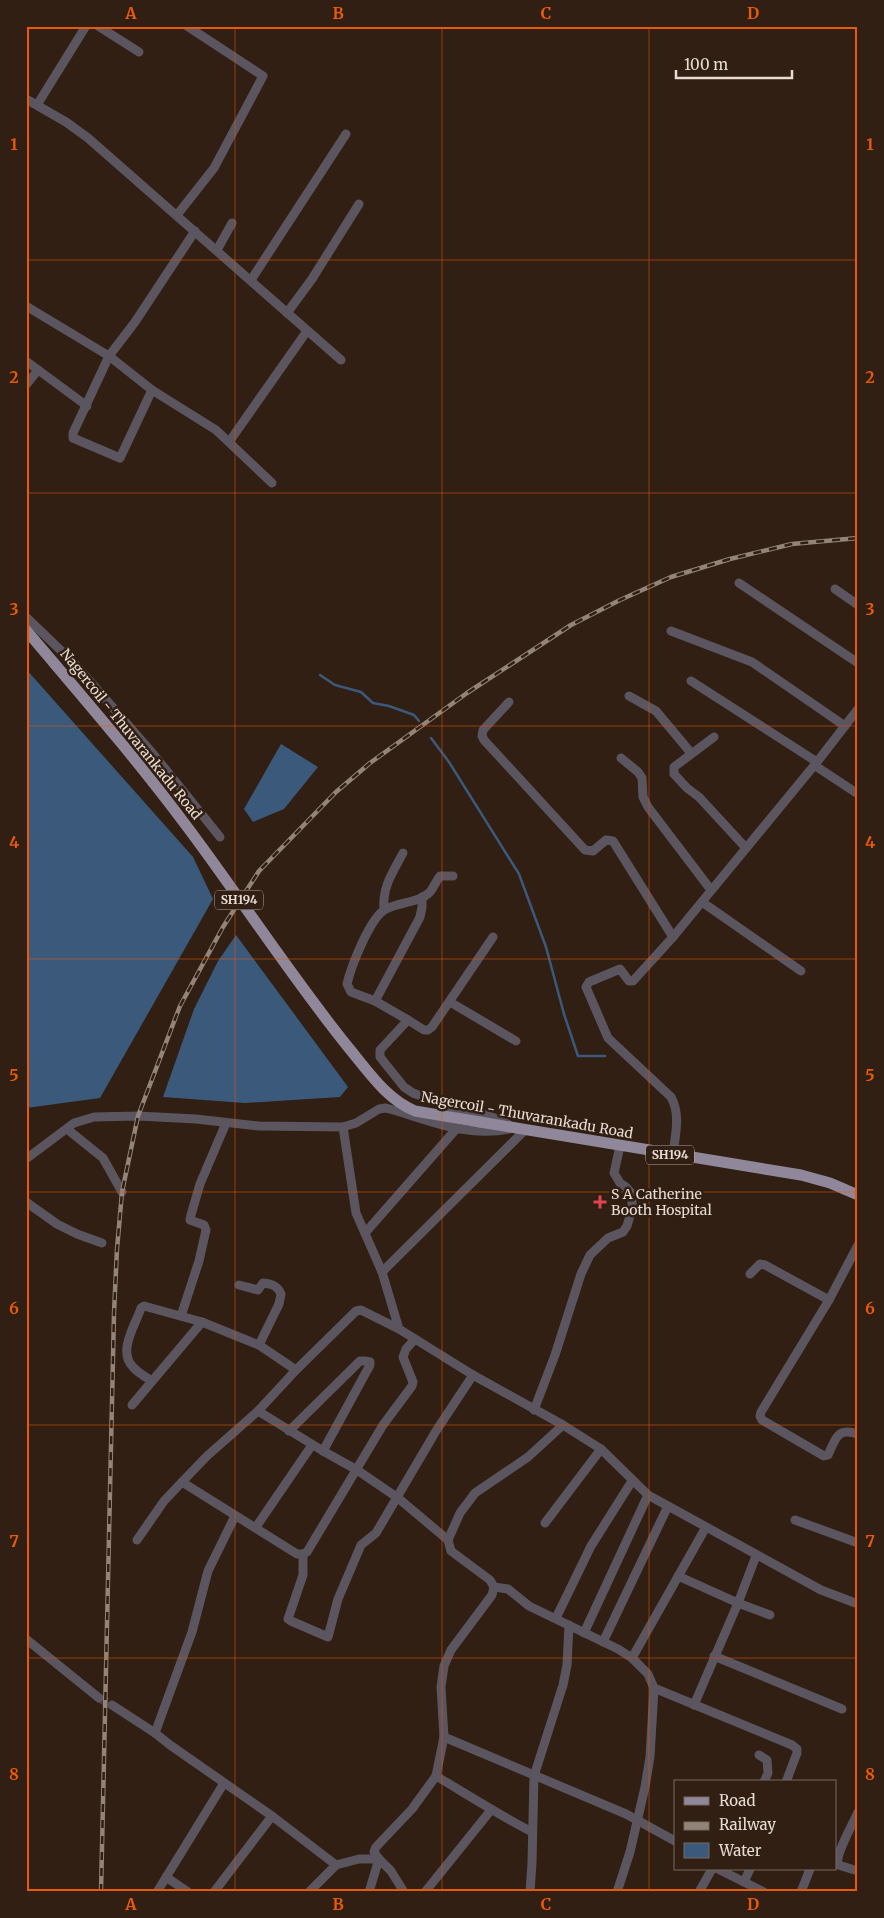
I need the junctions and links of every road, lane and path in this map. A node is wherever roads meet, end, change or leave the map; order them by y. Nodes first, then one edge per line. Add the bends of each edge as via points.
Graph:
1 (86, 26) edge
2 (98, 26) edge
3 (187, 26) edge
4 (139, 52) dead end
5 (26, 99) edge
6 (37, 105) junction
7 (346, 134) dead end
8 (359, 204) dead end
9 (178, 215) junction
10 (232, 223) dead end
11 (195, 232) junction
12 (217, 250) junction
13 (250, 280) junction
14 (26, 306) edge
15 (287, 313) junction
16 (308, 331) junction
17 (109, 356) junction
18 (341, 360) dead end
19 (26, 361) edge
20 (38, 370) junction
21 (26, 385) edge
22 (152, 390) junction
23 (86, 406) junction
24 (229, 442) junction
25 (272, 482) dead end
26 (739, 583) dead end
27 (834, 589) dead end
28 (858, 605) edge
29 (26, 617) edge
30 (26, 630) edge
31 (671, 631) dead end
32 (858, 663) edge
33 (691, 681) dead end
34 (629, 696) dead end
35 (509, 702) dead end
36 (858, 709) edge
37 (845, 726) junction
38 (714, 737) dead end
39 (691, 753) junction
40 (621, 758) dead end
41 (816, 764) junction
42 (858, 794) edge
43 (220, 837) dead end
44 (746, 848) junction
45 (403, 853) dead end
46 (453, 876) dead end
47 (711, 890) junction
48 (422, 897) junction
49 (702, 902) junction
50 (384, 910) junction
51 (492, 937) dead end
52 (673, 937) junction
53 (801, 971) dead end
54 (375, 1002) junction
55 (450, 1002) junction
56 (408, 1020) junction
57 (516, 1041) dead end
58 (226, 1123) junction
59 (343, 1127) junction
60 (457, 1128) junction
61 (67, 1129) junction
62 (520, 1129) junction
63 (620, 1146) junction
64 (673, 1155) junction
65 (26, 1159) edge
66 (122, 1192) dead end
67 (858, 1195) edge
68 (26, 1202) edge
69 (365, 1233) junction
70 (102, 1242) dead end
71 (858, 1246) edge
72 (382, 1272) junction
73 (750, 1274) dead end
74 (239, 1285) dead end
75 (829, 1300) junction
76 (181, 1316) junction
77 (202, 1322) junction
78 (399, 1329) junction
79 (415, 1340) junction
80 (259, 1345) junction
81 (296, 1370) junction
82 (473, 1375) junction
83 (152, 1382) junction
84 (132, 1405) dead end
85 (534, 1410) junction
86 (258, 1411) junction
87 (563, 1425) junction
88 (289, 1431) junction
89 (858, 1434) edge
90 (312, 1445) junction
91 (601, 1449) junction
92 (323, 1451) junction
93 (357, 1470) junction
94 (632, 1481) junction
95 (182, 1482) junction
96 (648, 1495) junction
97 (398, 1498) junction
98 (668, 1506) junction
99 (235, 1516) junction
100 (795, 1520) dead end
101 (545, 1523) dead end
102 (256, 1527) junction
103 (706, 1527) junction
104 (137, 1540) dead end
105 (448, 1540) junction
106 (858, 1542) edge
107 (303, 1554) junction
108 (756, 1556) junction
109 (678, 1576) junction
110 (494, 1586) junction
111 (738, 1603) junction
112 (858, 1604) edge
113 (770, 1615) dead end
114 (556, 1618) junction
115 (569, 1625) junction
116 (584, 1633) junction
117 (26, 1639) edge
118 (603, 1642) junction
119 (714, 1656) junction
120 (632, 1658) junction
121 (654, 1688) junction
122 (99, 1698) tunnel mouth
123 (694, 1704) junction
124 (112, 1705) tunnel mouth
125 (842, 1709) dead end
126 (155, 1733) junction
127 (444, 1737) junction
128 (759, 1755) dead end
129 (436, 1776) junction
130 (534, 1776) junction
131 (765, 1780) edge
132 (787, 1780) edge
133 (224, 1783) junction
134 (491, 1810) junction
135 (858, 1812) edge
136 (272, 1816) junction
137 (637, 1820) junction
138 (532, 1832) junction
139 (674, 1840) edge
140 (378, 1858) junction
141 (837, 1864) edge
142 (336, 1865) junction
143 (711, 1870) edge
144 (750, 1870) edge
145 (810, 1870) edge
146 (723, 1871) edge
147 (858, 1871) edge
148 (166, 1877) junction
149 (744, 1882) junction
150 (157, 1892) edge
151 (188, 1892) edge
152 (214, 1892) edge
153 (309, 1892) edge
154 (369, 1892) edge
155 (404, 1892) edge
156 (425, 1892) edge
157 (530, 1892) edge
158 (617, 1892) edge
159 (699, 1892) edge
160 (764, 1892) edge
161 (801, 1892) edge

1 - 6 street
2 - 4 street
3 - 9 street via 263,76 214,168
5 - 6 street
6 - 9 street via 88,138
7 - 13 street
8 - 15 street via 312,280
9 - 11 street
10 - 12 street
11 - 12 street
11 - 17 street
12 - 13 street
13 - 15 street
14 - 17 street
15 - 16 street
16 - 18 street
16 - 24 street
17 - 22 street
17 - 23 street
19 - 20 street
20 - 21 street
20 - 23 street
22 - 23 street via 120,458 74,438 72,433
22 - 24 street via 216,430
24 - 25 street
26 - 32 street
27 - 28 street
29 - 43 street via 75,664
30 - 62 main road, Nagercoil - Thuvarankadu Road / SH194, bridge via 136,760 318,1010 387,1094 416,1112
31 - 37 street via 752,662
33 - 41 street
34 - 39 street via 656,711
35 - 52 street via 483,730 484,740 585,850 593,851 606,840 613,841
36 - 37 street
37 - 41 street
38 - 39 street
39 - 44 street via 674,768 674,774
40 - 47 street via 638,772 648,808
41 - 42 street
41 - 44 street
44 - 47 street
45 - 50 street via 384,889
46 - 48 street via 440,876 430,892
47 - 49 street
48 - 50 street
48 - 54 street via 420,917
49 - 52 street
49 - 53 street
50 - 54 street via 364,937 347,984 351,992
51 - 55 street
52 - 64 street via 633,981 629,981 620,969 589,982 586,987 608,1038 675,1104 678,1112
54 - 56 street
55 - 56 street via 430,1029 424,1030
55 - 57 street
56 - 62 street via 379,1054 404,1087 424,1098 484,1114
58 - 59 street
58 - 61 street via 138,1116 94,1117 74,1123
58 - 76 street via 200,1184 191,1215 190,1220 204,1225 206,1230
59 - 60 street via 386,1108
59 - 69 street via 356,1214
60 - 62 street via 487,1132
60 - 69 street
61 - 65 street
61 - 66 street via 103,1158
62 - 63 main road, Nagercoil - Thuvarankadu Road / SH194
62 - 72 street
63 - 64 main road, Nagercoil - Thuvarankadu Road / SH194
63 - 85 street via 614,1173 632,1194 627,1226 590,1255
64 - 67 main road, Nagercoil - Thuvarankadu Road / SH194 via 801,1175
68 - 70 street via 57,1224
69 - 72 street
71 - 75 street
72 - 78 street
73 - 75 street via 760,1264 765,1265
74 - 80 street via 258,1290 263,1283 269,1283 276,1286 281,1294
75 - 89 street via 760,1416 824,1456 828,1455 841,1432
76 - 77 street
76 - 83 street via 147,1305 142,1308 127,1343 127,1352 132,1367
77 - 80 street
77 - 83 street
78 - 79 street
78 - 81 street via 362,1310 358,1311
79 - 82 street
79 - 93 street via 403,1357 412,1386 383,1425
80 - 81 street
81 - 86 street
82 - 85 street
82 - 97 street
83 - 84 street
85 - 87 street
86 - 88 street
86 - 95 street
87 - 91 street
87 - 105 street via 528,1457 475,1493 460,1513
88 - 90 street
88 - 92 street via 360,1362 370,1362
90 - 92 street
90 - 102 street
91 - 94 street
91 - 101 street
92 - 93 street
93 - 97 street
93 - 107 street
94 - 96 street
94 - 114 street via 591,1546
95 - 99 street
95 - 104 street via 164,1501
96 - 98 street
96 - 116 street
97 - 105 street
97 - 107 street via 376,1533 361,1545 338,1599 328,1637 288,1619 303,1575
98 - 103 street
98 - 118 street
99 - 102 street
99 - 126 street via 208,1571 192,1632
100 - 106 street
102 - 107 street
103 - 108 street
103 - 109 street
105 - 110 street via 451,1551
108 - 111 street
108 - 112 street via 821,1590
109 - 111 street
109 - 120 street
110 - 114 street via 508,1589 529,1606
110 - 127 street via 492,1595 450,1650 444,1666 441,1687
111 - 113 street
111 - 119 street
114 - 115 street
115 - 116 street
115 - 130 street via 563,1685
116 - 118 street
117 - 122 street
118 - 120 street
119 - 123 street
119 - 125 street
120 - 121 street via 648,1674
121 - 123 street
121 - 137 street via 650,1757
123 - 132 street via 797,1749
124 - 126 street
126 - 133 street
127 - 129 street
127 - 130 street
128 - 131 street via 767,1760
129 - 134 street
129 - 140 street via 412,1809 376,1847 374,1852
130 - 137 street
130 - 138 street
133 - 136 street
133 - 148 street
134 - 138 street
134 - 156 street
135 - 141 street
136 - 142 street
136 - 152 street
137 - 139 street
137 - 158 street
138 - 157 street
140 - 142 street
140 - 154 street
140 - 155 street via 391,1870
141 - 147 street
142 - 153 street
143 - 159 street
144 - 149 street
145 - 161 street
146 - 149 street
148 - 150 street
148 - 151 street
149 - 160 street

